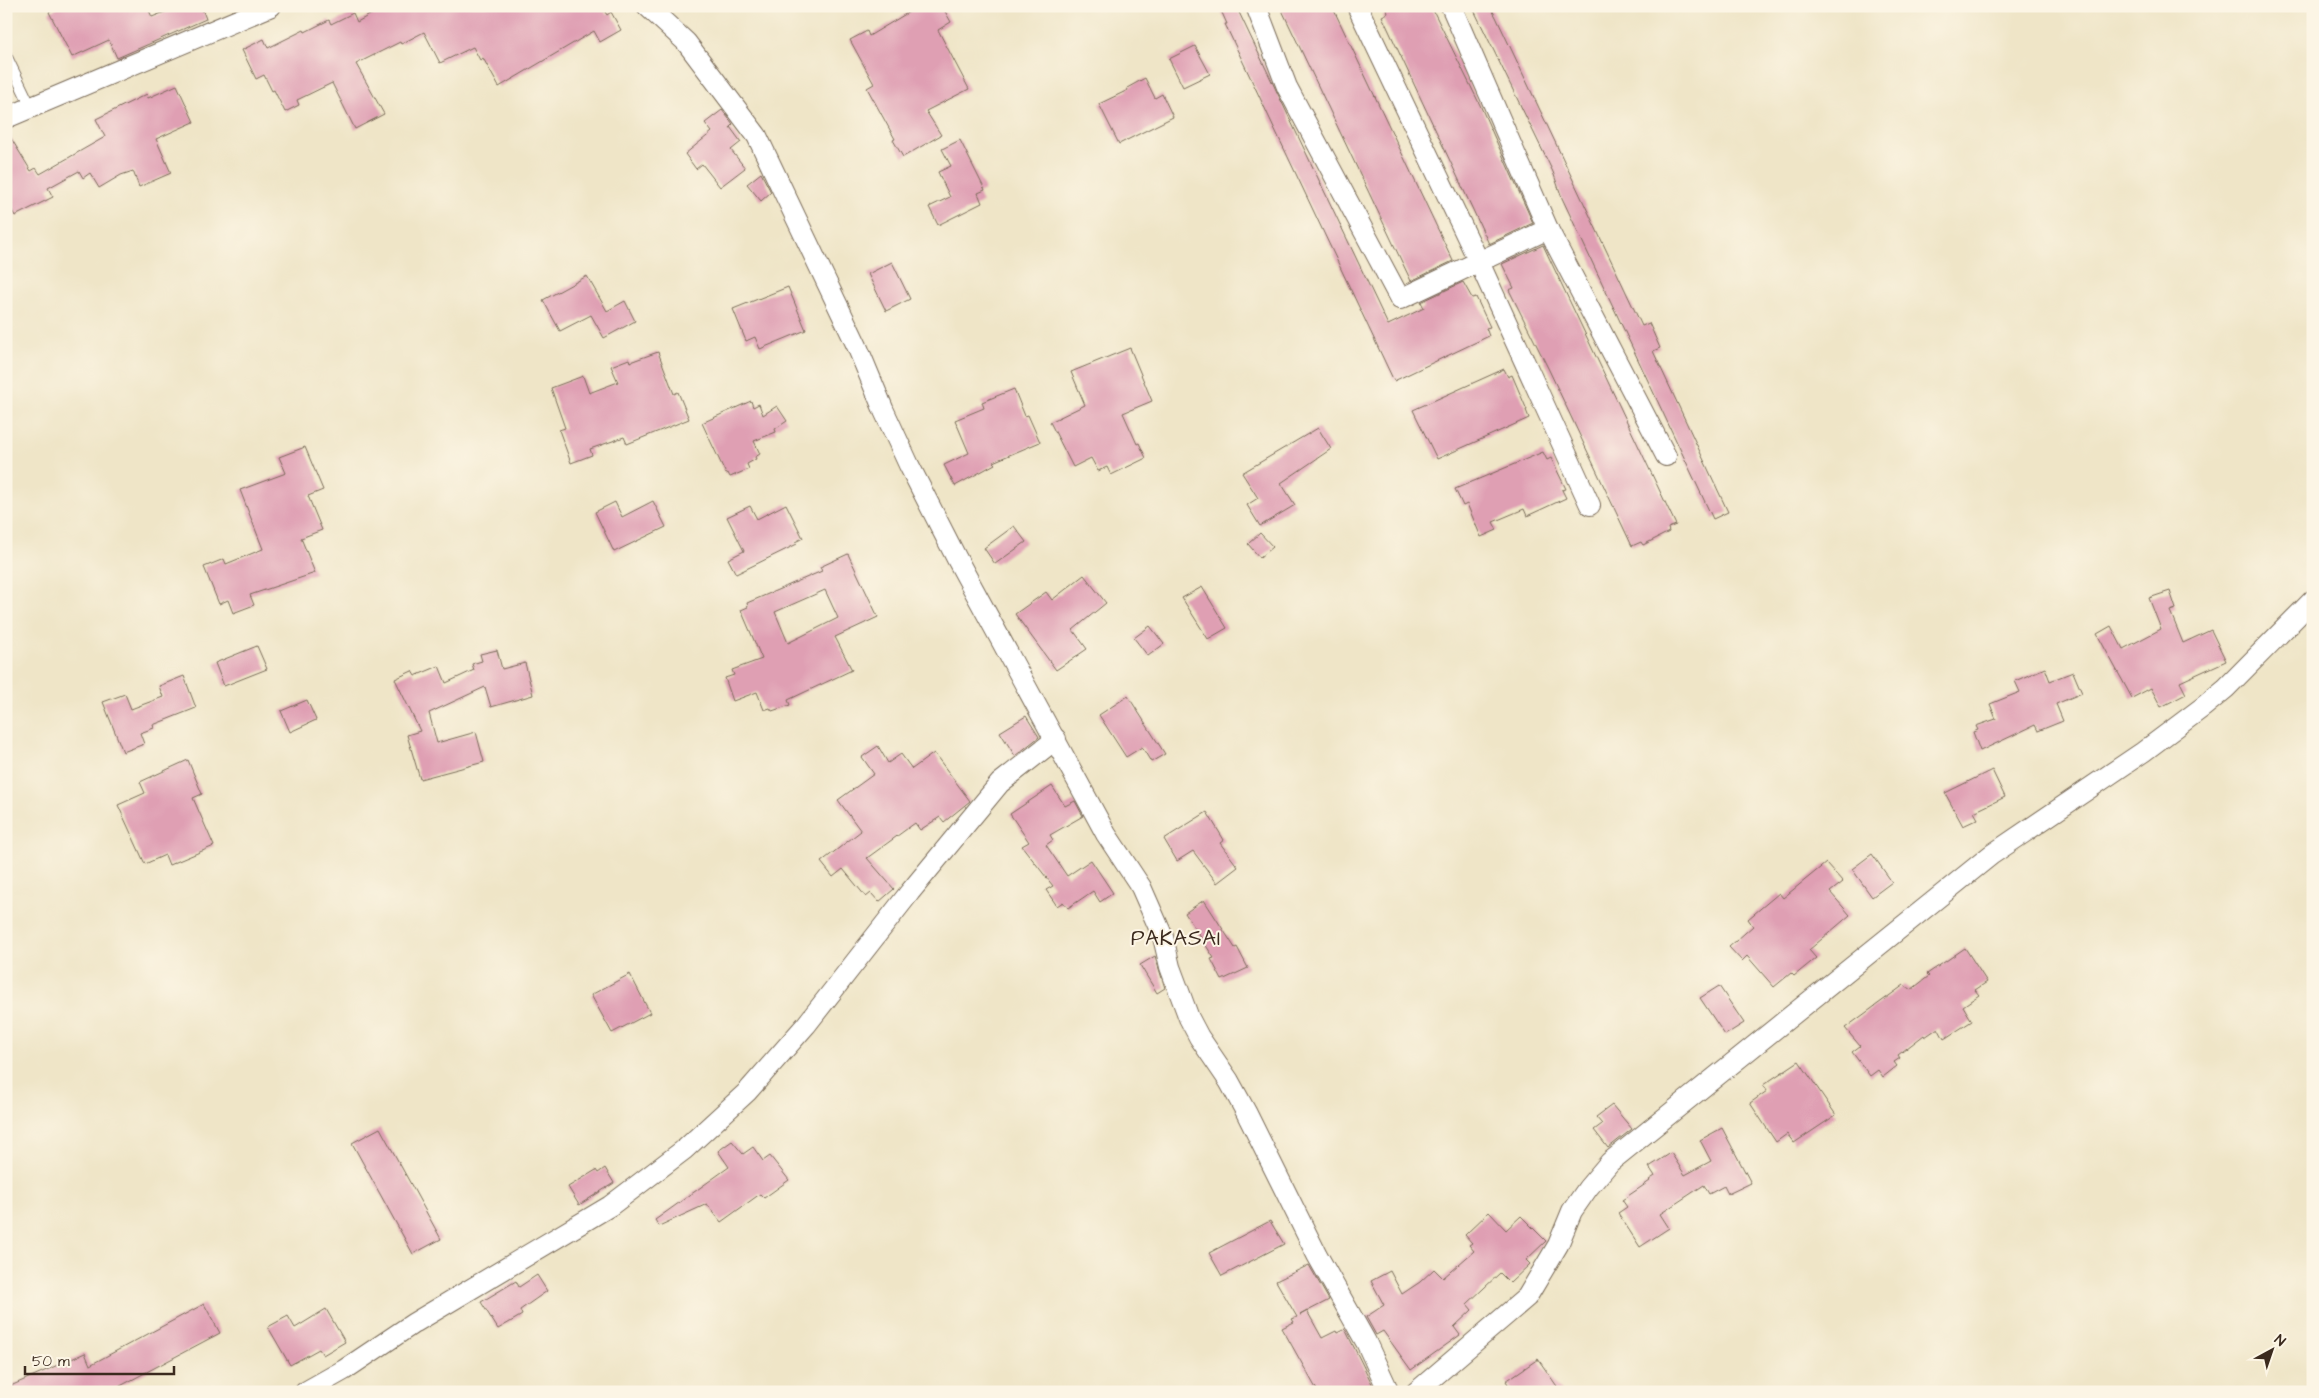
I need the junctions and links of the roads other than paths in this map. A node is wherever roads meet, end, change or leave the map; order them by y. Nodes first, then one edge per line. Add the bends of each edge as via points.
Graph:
1 (271, 6) edge
2 (647, 6) edge
3 (1256, 6) edge
4 (1357, 6) edge
5 (1451, 6) edge
6 (6, 54) edge
7 (32, 107) junction
8 (6, 118) edge
9 (1548, 229) junction
10 (1479, 262) junction
11 (1666, 456) dead end
12 (1590, 505) dead end
13 (2313, 600) edge
14 (1056, 739) junction
15 (305, 1392) edge
16 (1389, 1392) edge
17 (1416, 1392) edge

1 - 7 street
2 - 14 street via 686,42 758,136 909,465
3 - 10 street via 1287,87 1400,299
4 - 10 street
5 - 9 street
6 - 7 lane
7 - 8 street
9 - 10 street
9 - 11 street
10 - 12 street
13 - 17 street via 2203,707 2143,752 1991,855 1610,1162 1572,1211 1558,1245 1527,1297
14 - 15 street via 994,788 806,1025 746,1092 685,1149 610,1206
14 - 16 street via 1106,834 1141,887 1163,937 1170,967 1189,1018 1246,1112

